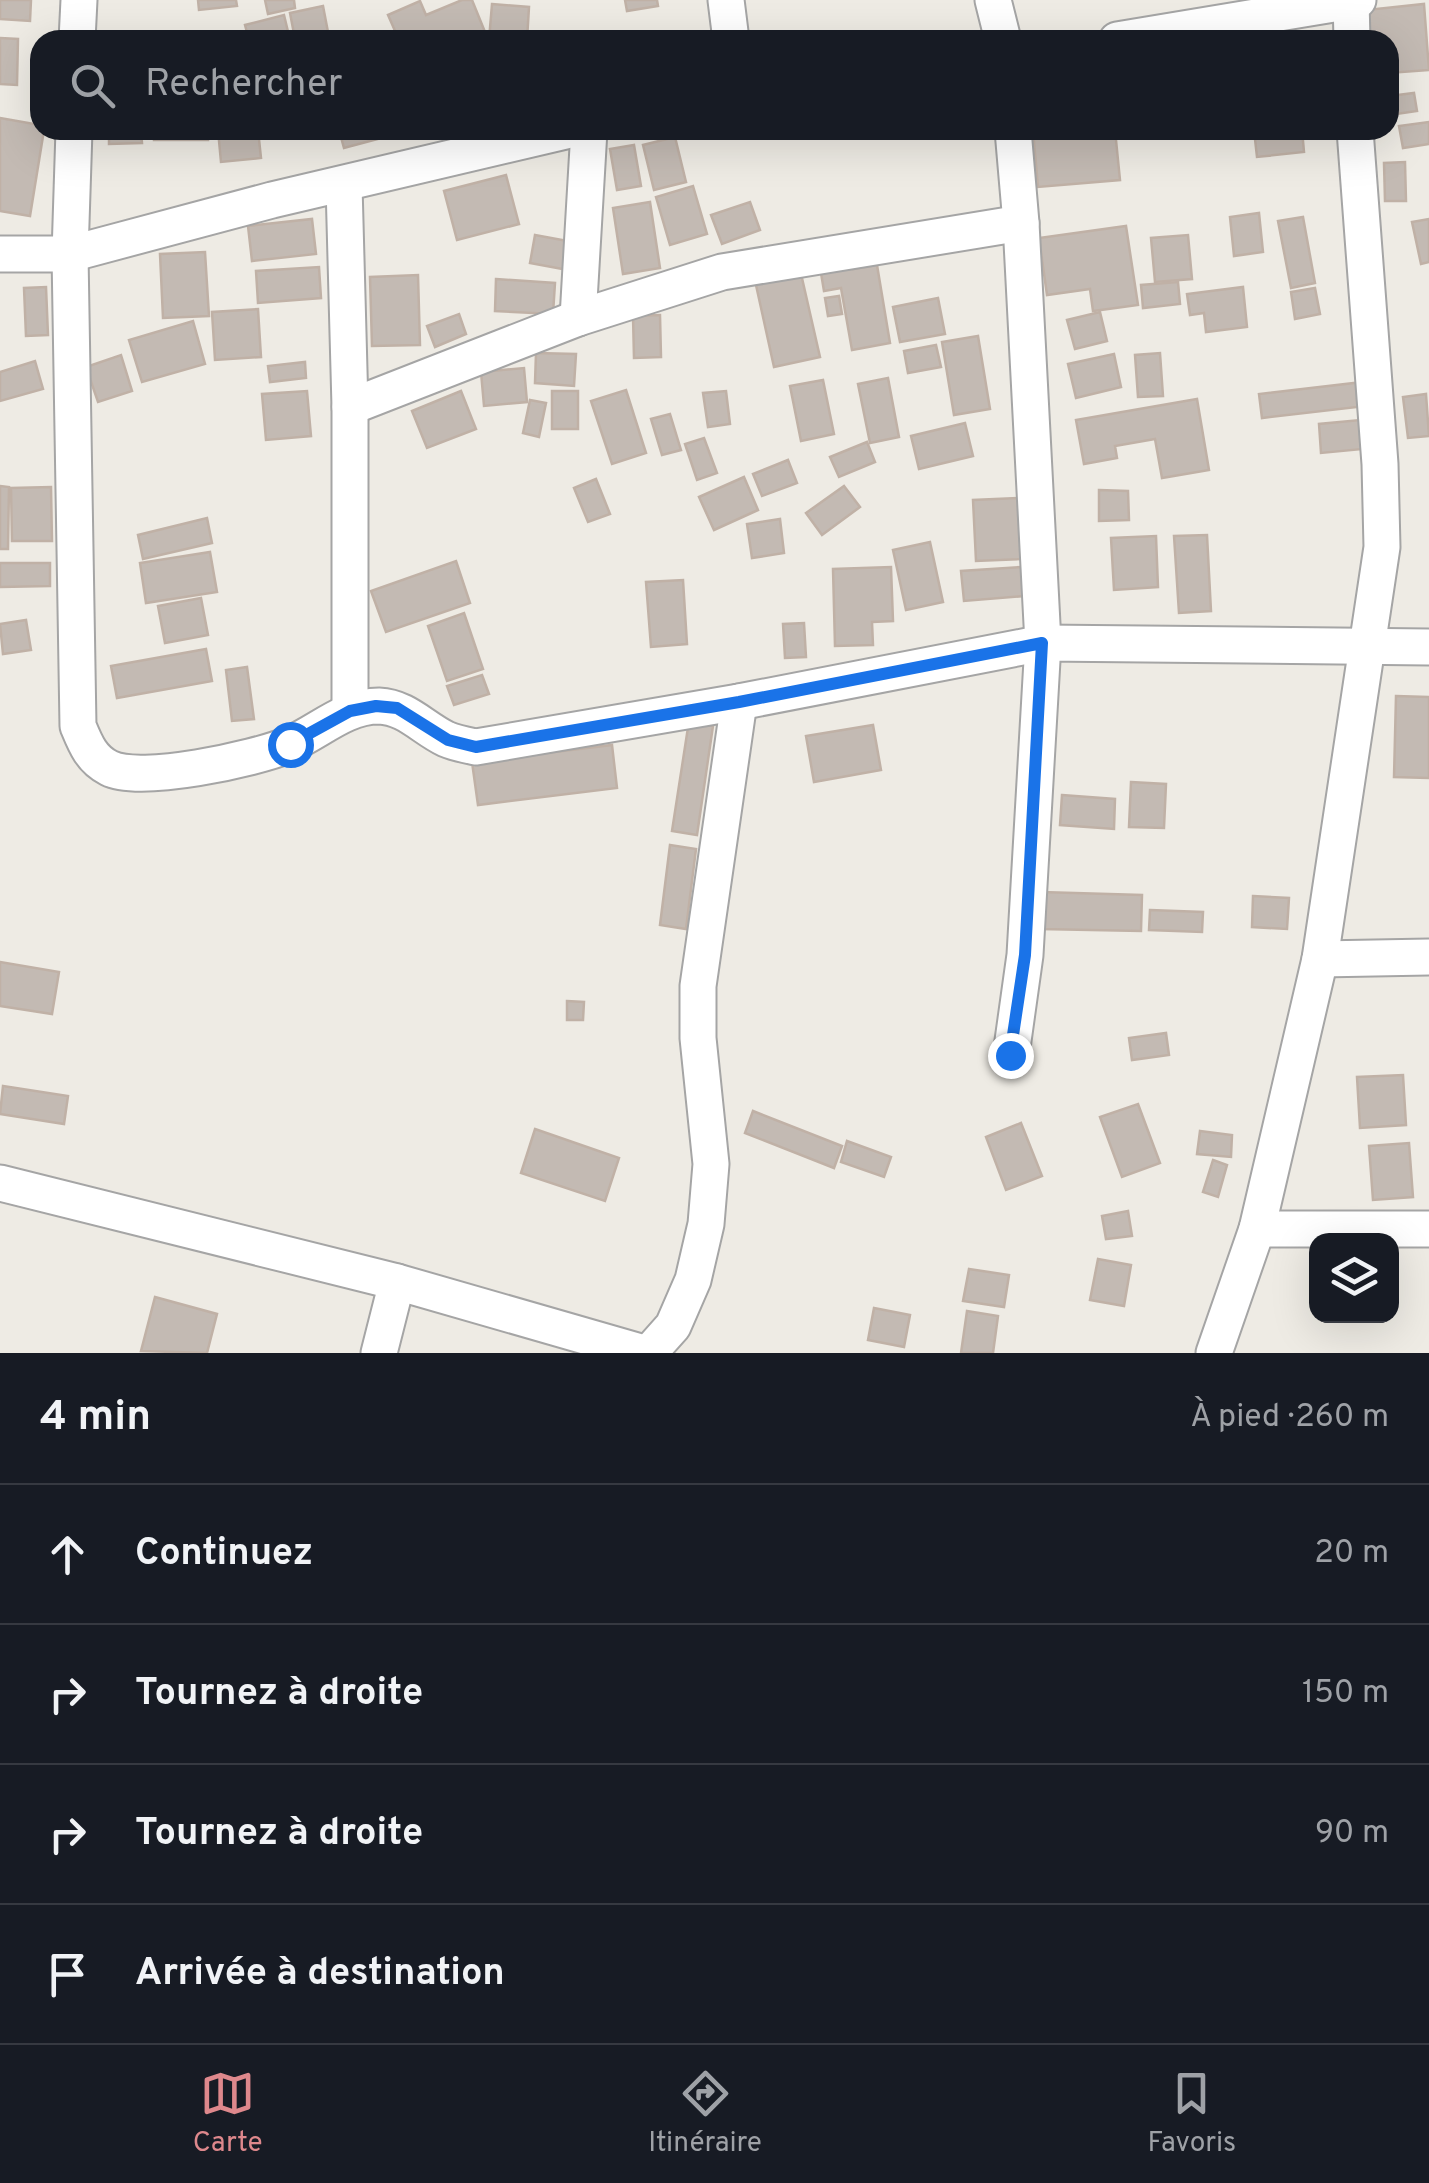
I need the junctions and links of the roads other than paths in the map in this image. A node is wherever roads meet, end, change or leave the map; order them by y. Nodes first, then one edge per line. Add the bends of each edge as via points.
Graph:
1 (79, 0) edge
2 (726, 0) edge
3 (993, 0) edge
4 (1354, 0) edge
5 (78, 30) edge
6 (730, 30) edge
7 (1000, 30) edge
8 (1176, 30) edge
9 (1352, 30) edge
10 (74, 140) edge
11 (529, 140) edge
12 (588, 140) edge
13 (1015, 140) edge
14 (1355, 140) edge
15 (344, 185) junction
16 (1021, 224) junction
17 (0, 254) edge
18 (70, 254) junction
19 (578, 318) junction
20 (350, 408) junction
21 (1042, 643) junction
22 (1366, 646) junction
23 (1429, 648) edge
24 (739, 702) junction
25 (350, 711) junction
26 (1429, 957) edge
27 (1320, 959) junction
28 (1010, 1055) dead end
29 (0, 1183) edge
30 (1429, 1229) edge
31 (1257, 1230) junction
32 (397, 1282) junction
33 (380, 1353) edge
34 (647, 1353) edge
35 (1214, 1353) edge

1 - 5 street
2 - 6 street
3 - 7 street
4 - 8 street
4 - 9 street
10 - 18 street
11 - 15 street
12 - 19 street
13 - 16 street
14 - 22 street via 1382,547
15 - 18 street
15 - 20 street
16 - 19 street via 722,272
16 - 21 street
17 - 18 street
18 - 25 street via 78,726 89,752 110,769 152,774 249,758
19 - 20 street
20 - 25 street
21 - 22 street
21 - 24 street
21 - 28 street via 1025,955
22 - 23 street
22 - 27 street
24 - 25 street via 476,747 448,740 397,708
24 - 34 street via 698,986 711,1164 706,1224 693,1280 672,1326
26 - 27 street
27 - 31 street
29 - 32 street
30 - 31 street
31 - 35 street
32 - 33 street
32 - 34 street

